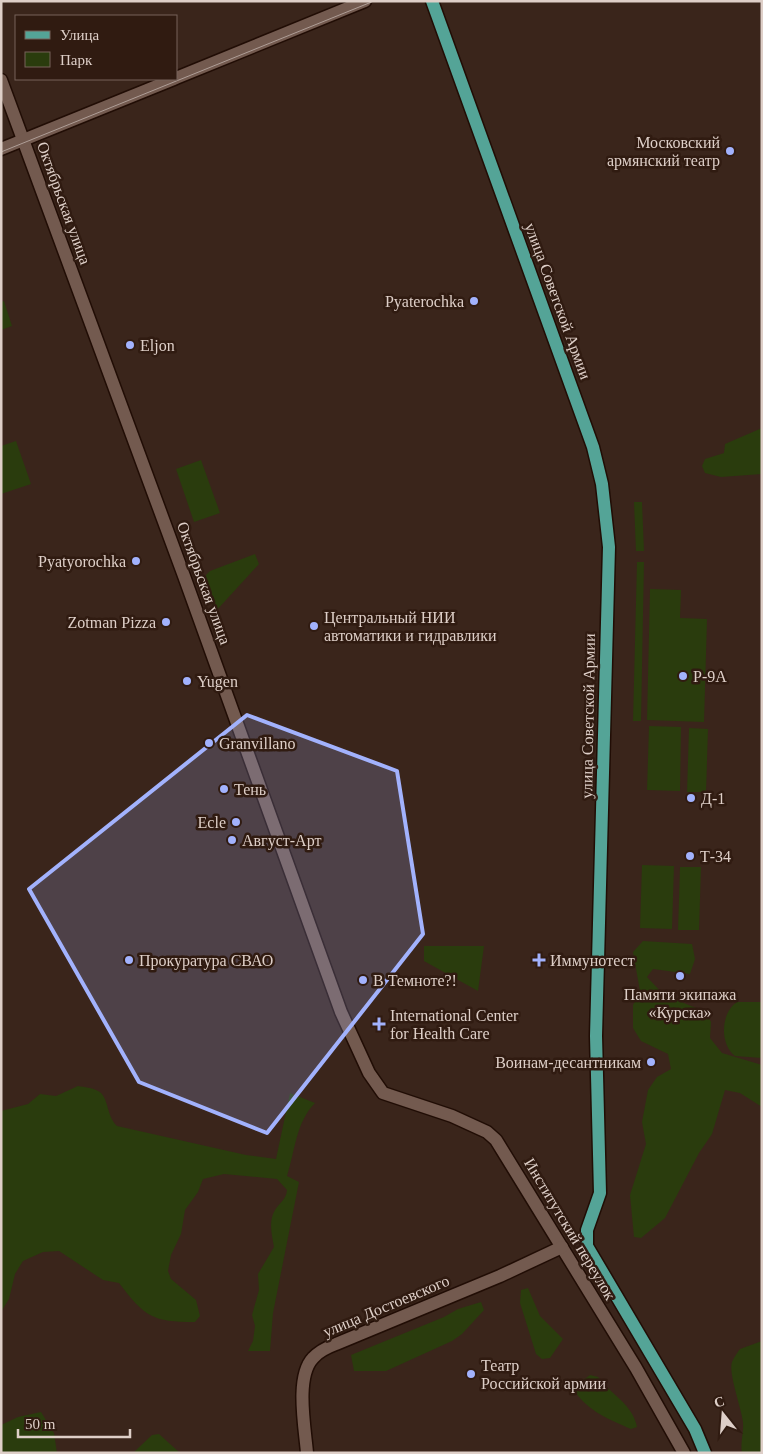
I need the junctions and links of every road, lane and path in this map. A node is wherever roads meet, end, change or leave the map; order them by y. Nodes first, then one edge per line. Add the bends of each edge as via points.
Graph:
1 (365, 1) edge
2 (432, 1) edge
3 (178, 77) edge
4 (1, 80) edge
5 (170, 80) edge
6 (23, 140) junction
7 (1, 149) edge
8 (383, 1093) joint
9 (562, 1247) junction
10 (682, 1447) edge
11 (307, 1453) edge
12 (705, 1453) edge

1 - 3 street
2 - 12 main road, улица Советской Армии via 569,378 602,484 609,547 596,1036 600,1193 586,1238 602,1275 695,1429
4 - 6 street, Октябрьская улица
5 - 6 street
6 - 7 street
6 - 8 street, Октябрьская улица via 182,568 341,1012 369,1074
8 - 9 street, Институтский переулок via 452,1116 487,1132 504,1151
9 - 10 street, Институтский переулок
9 - 11 street, улица Достоевского via 319,1352 308,1364 304,1380

